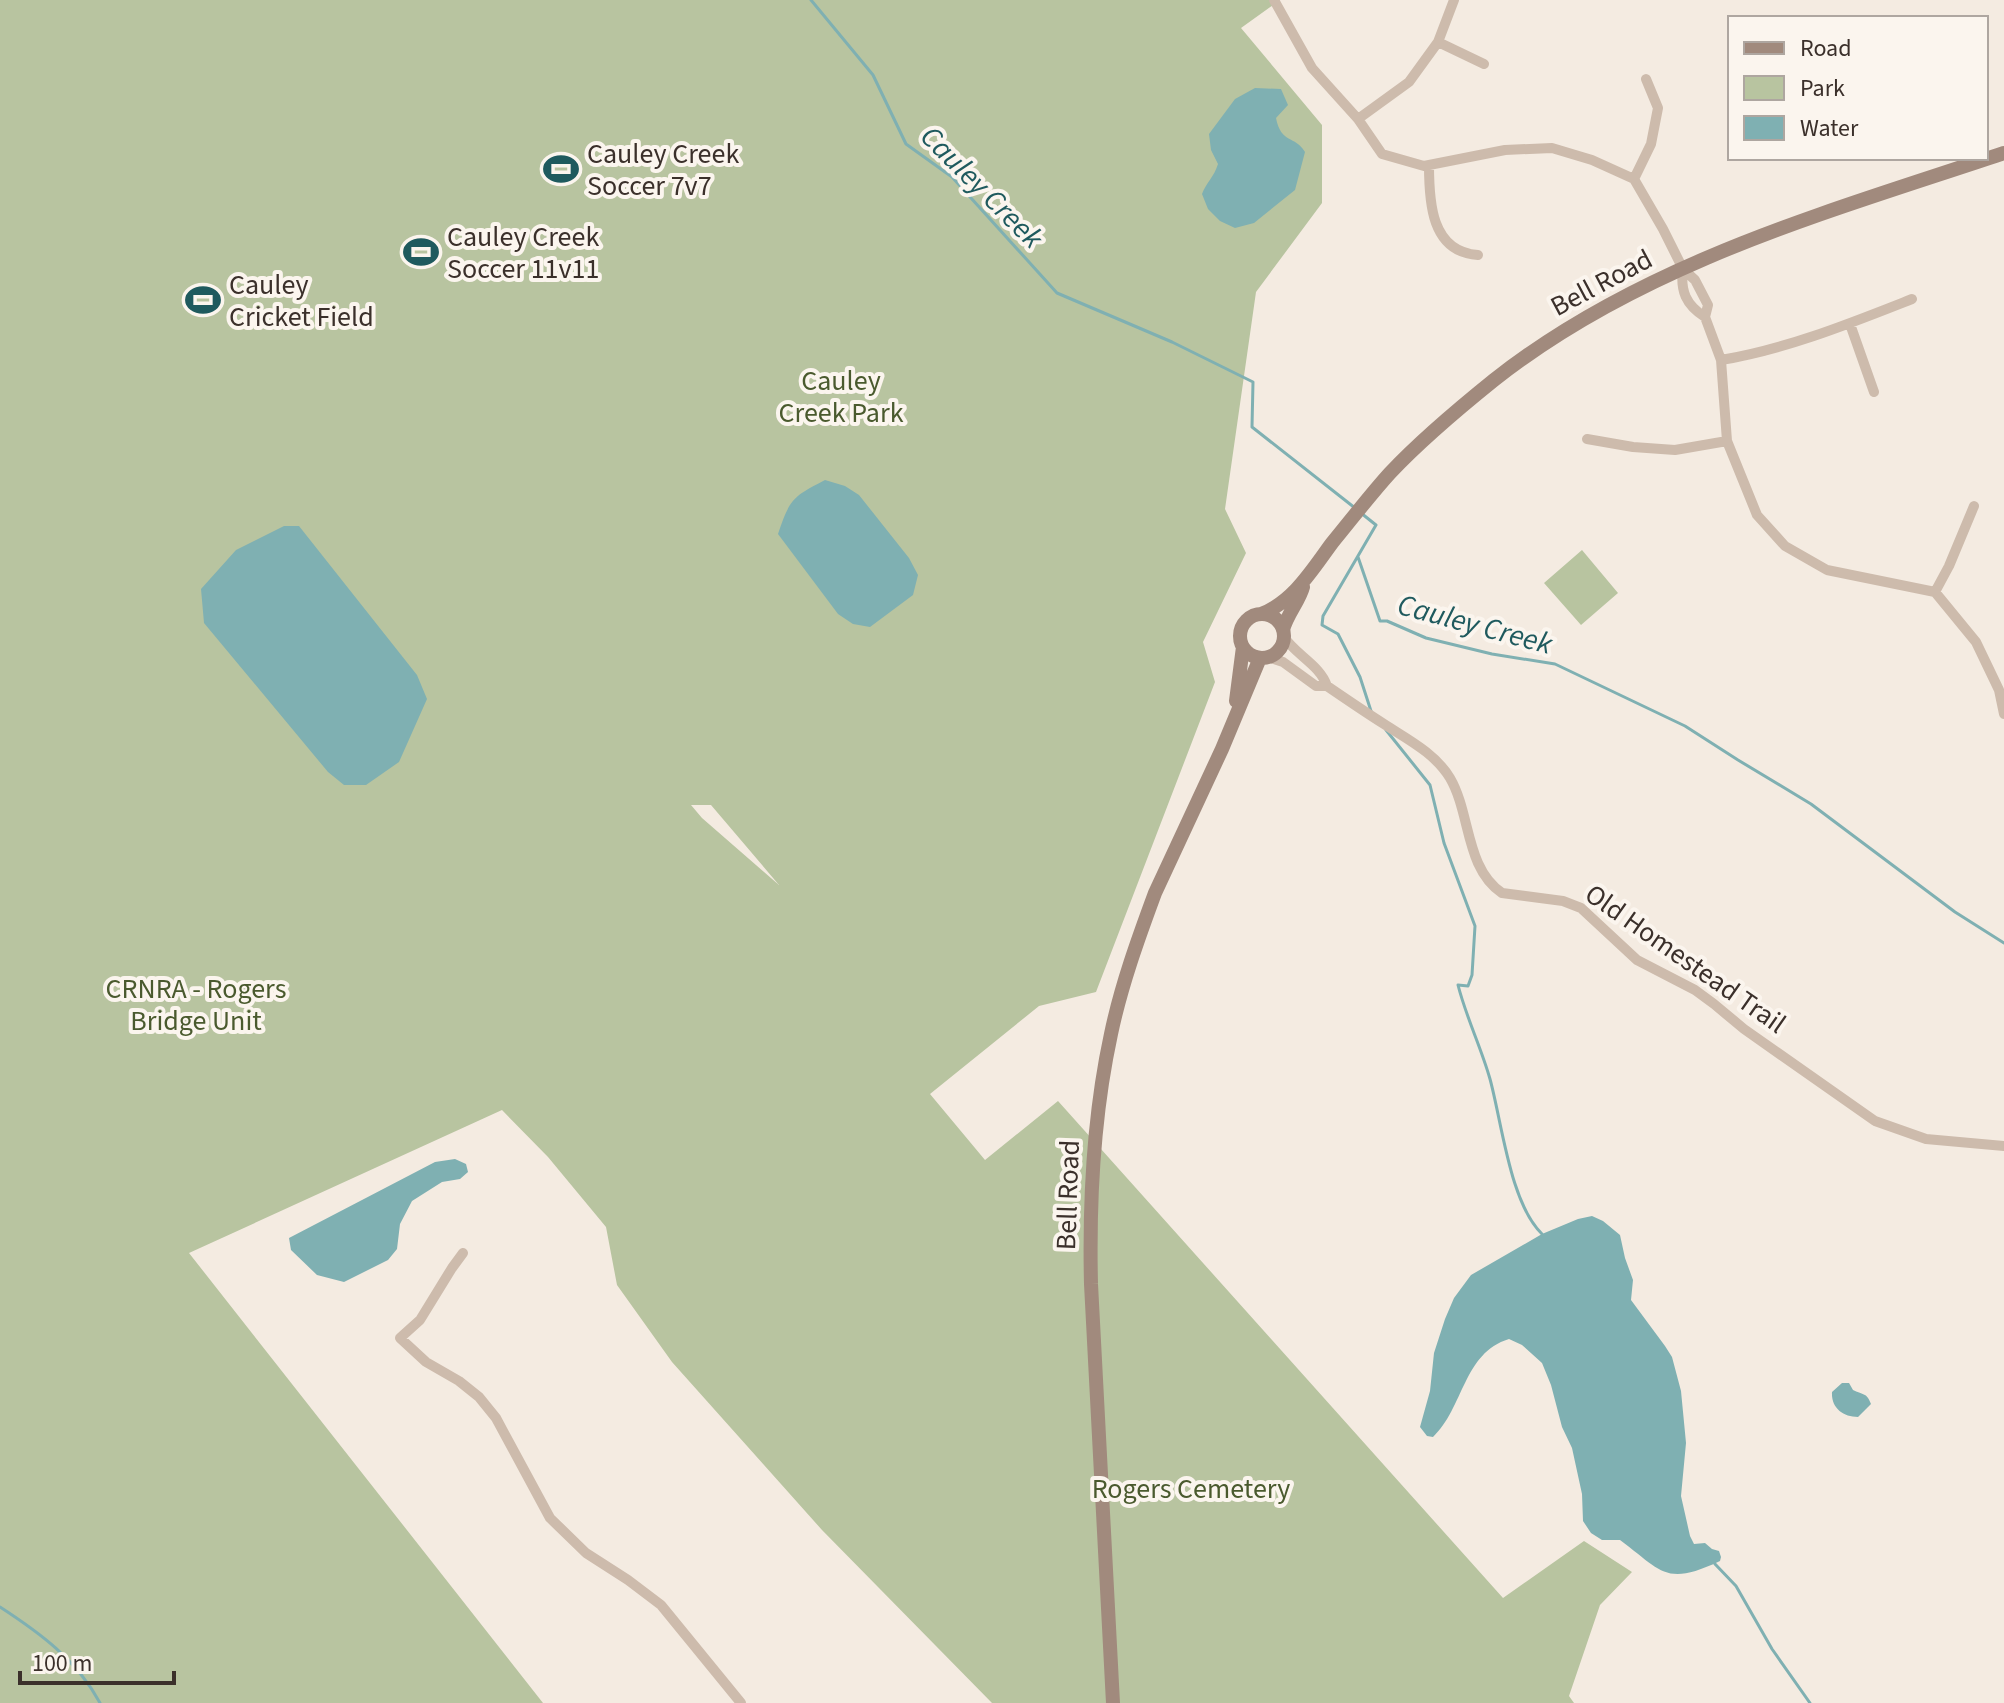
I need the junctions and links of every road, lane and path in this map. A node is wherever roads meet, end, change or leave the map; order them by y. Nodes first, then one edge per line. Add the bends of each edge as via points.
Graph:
1 (1274, 0) edge
2 (1454, 0) edge
3 (1438, 42) junction
4 (1484, 64) dead end
5 (1646, 79) dead end
6 (1358, 119) junction
7 (1983, 160) edge
8 (1429, 165) junction
9 (1634, 179) junction
10 (1478, 255) dead end
11 (1683, 269) junction
12 (1912, 299) dead end
13 (1850, 324) junction
14 (1721, 360) junction
15 (1874, 392) dead end
16 (1587, 439) dead end
17 (1727, 441) junction
18 (1974, 506) dead end
19 (1304, 583) junction
20 (1935, 592) junction
21 (1261, 614) junction
22 (1284, 633) junction
23 (1243, 647) junction
24 (1264, 658) junction
25 (1327, 686) junction
26 (2001, 689) edge
27 (1236, 713) junction
28 (2004, 714) edge
29 (2004, 1146) edge
30 (463, 1253) dead end
31 (741, 1703) edge
32 (1113, 1703) edge

1 - 6 street via 1312,68
2 - 3 street
3 - 4 street
3 - 6 street via 1409,82
5 - 9 street via 1658,108 1651,144
6 - 8 street via 1382,154
7 - 11 street, Bell Road via 1776,229
8 - 9 street via 1505,150 1552,148
8 - 10 street via 1429,198 1439,231 1452,247
9 - 11 street
11 - 14 street via 1708,305 1705,317
11 - 19 street, Bell Road via 1611,302 1483,389 1390,473
12 - 13 street
13 - 14 street
13 - 15 street
14 - 17 street
16 - 17 street via 1675,450
17 - 20 street via 1757,515 1785,546 1827,570
18 - 20 street
19 - 21 street, Bell Road
19 - 22 street, Bell Road
20 - 26 street via 1976,642
21 - 22 street via 1275,618
21 - 23 street, Bell Road via 1242,626
22 - 24 street, Bell Road via 1279,650
22 - 25 street via 1291,648 1324,676
23 - 24 street
23 - 27 street, Bell Road
24 - 25 street via 1283,662 1316,686
24 - 27 street, Bell Road
25 - 29 street, Old Homestead Trail via 1440,764 1462,808 1485,876 1502,893 1581,908 1637,960 1695,990 1875,1121 1926,1139
26 - 28 street
27 - 32 street, Bell Road via 1155,893 1133,955 1111,1033 1096,1119 1089,1222
30 - 31 street via 420,1320 400,1338 479,1397 496,1418 550,1518 586,1553 661,1605

